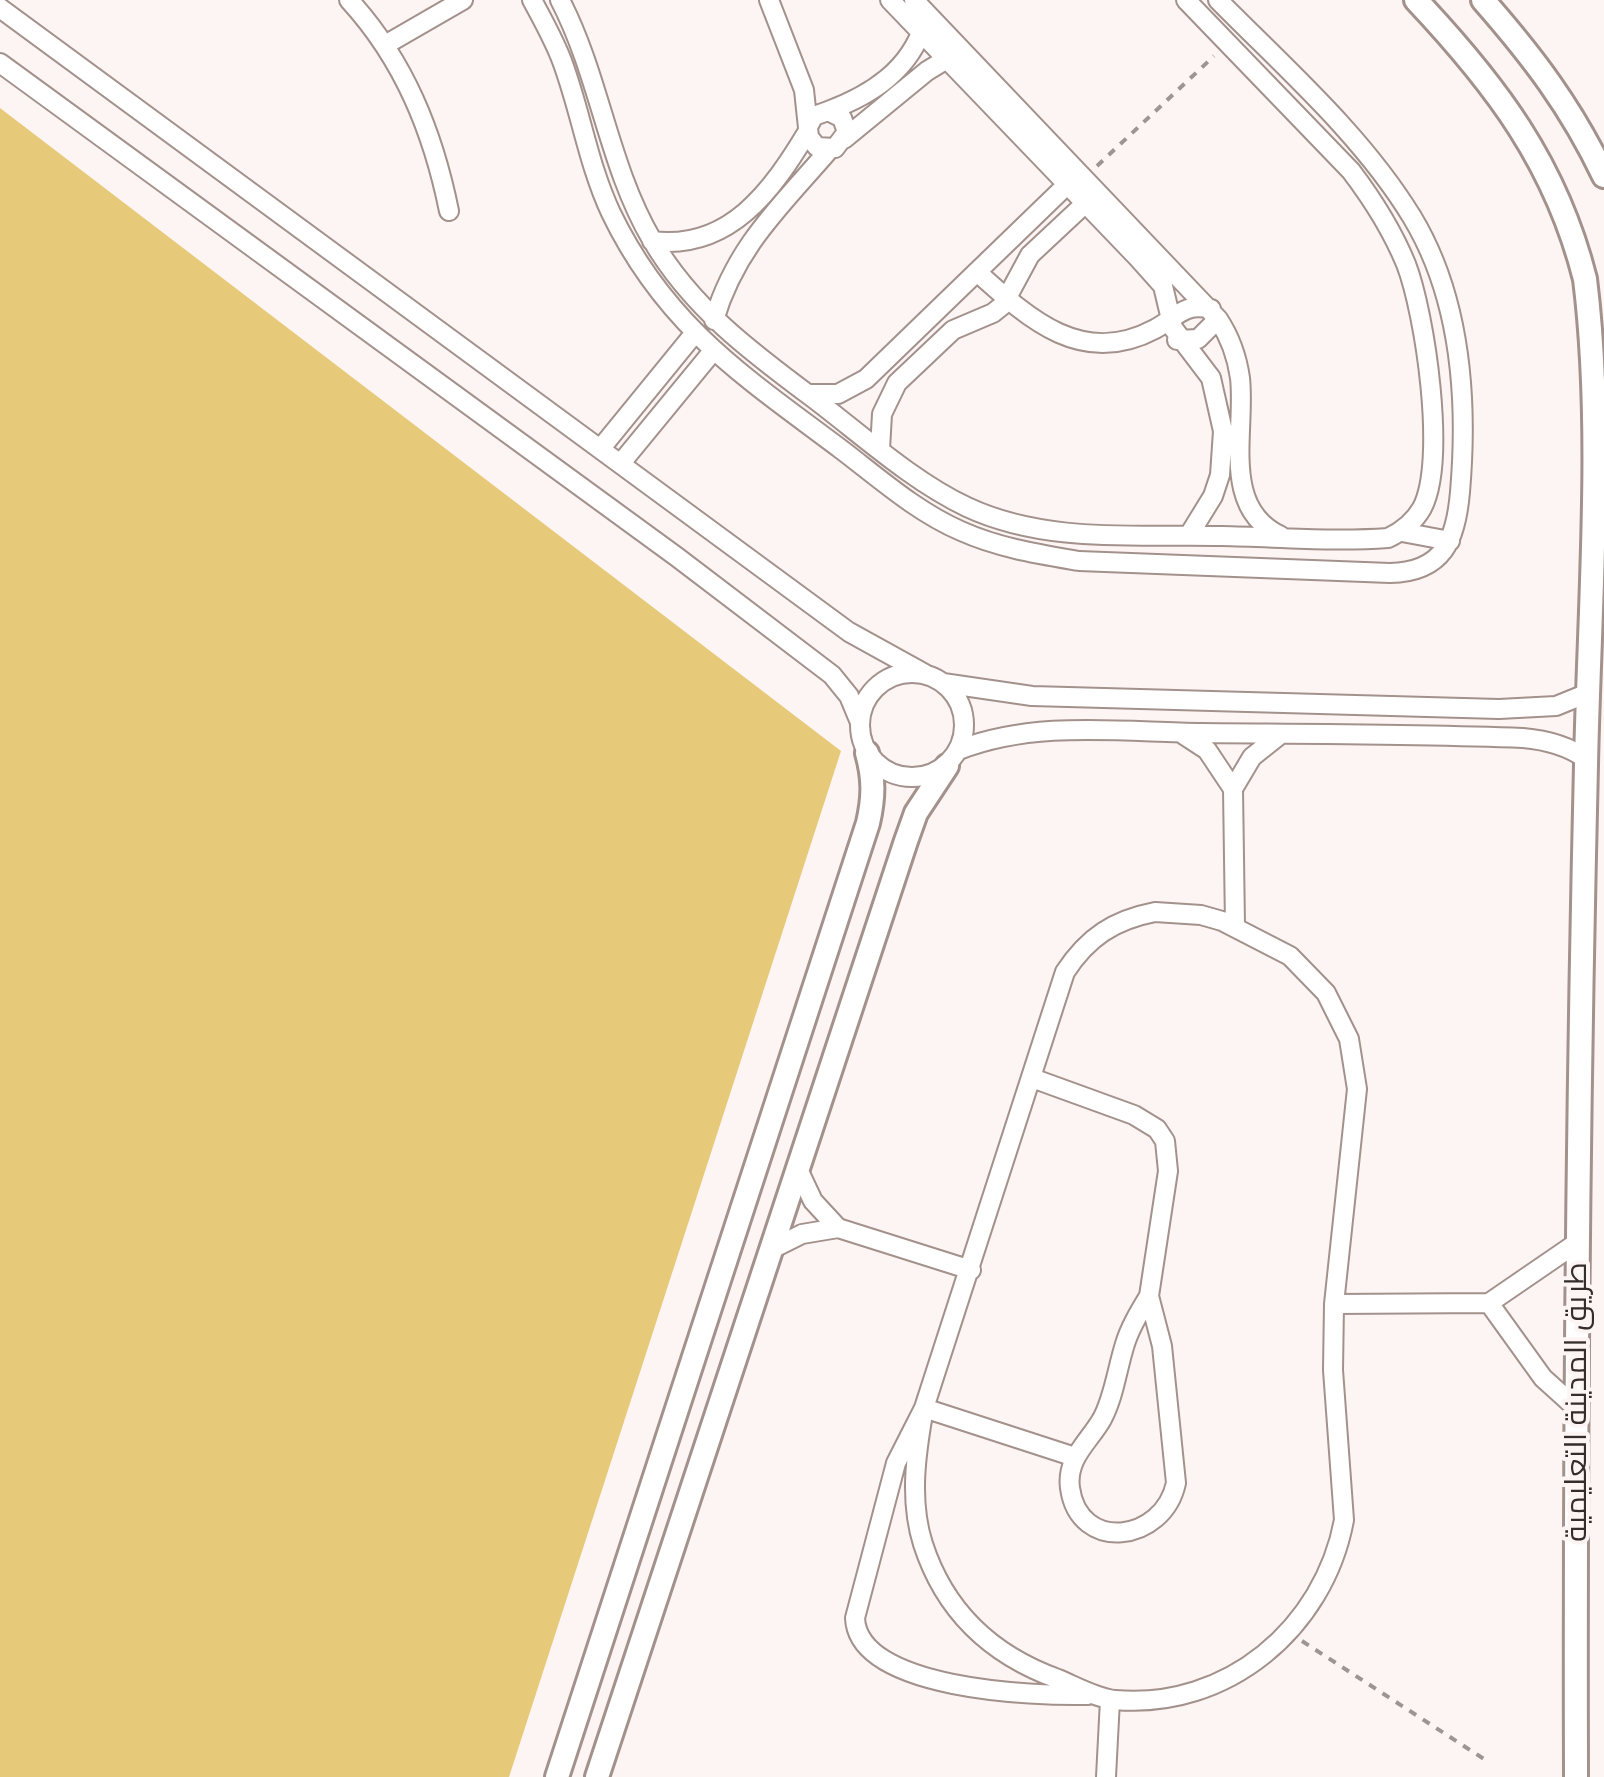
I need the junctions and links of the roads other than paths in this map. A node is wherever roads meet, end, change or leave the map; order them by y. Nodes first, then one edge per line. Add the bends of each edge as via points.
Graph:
1 (349, 0) edge
2 (463, 0) edge
3 (532, 0) edge
4 (563, 0) edge
5 (769, 0) edge
6 (890, 0) edge
7 (1186, 0) edge
8 (1218, 0) edge
9 (1416, 0) edge
10 (1482, 0) edge
11 (921, 7) edge
12 (0, 8) edge
13 (922, 33) junction
14 (385, 44) junction
15 (954, 55) junction
16 (0, 63) edge
17 (828, 111) junction
18 (808, 128) junction
19 (837, 144) junction
20 (1604, 176) edge
21 (1078, 178) junction
22 (1092, 197) junction
23 (448, 211) dead end
24 (652, 241) junction
25 (977, 272) junction
26 (1008, 300) junction
27 (1214, 314) junction
28 (1170, 319) junction
29 (714, 320) junction
30 (694, 334) junction
31 (1137, 336) junction
32 (1182, 342) junction
33 (714, 351) junction
34 (763, 361) junction
35 (1460, 362) junction
36 (1429, 364) junction
37 (748, 380) junction
38 (807, 394) junction
39 (601, 448) junction
40 (880, 448) junction
41 (621, 463) junction
42 (1032, 529) junction
43 (1402, 532) junction
44 (1189, 535) junction
45 (1286, 538) junction
46 (1450, 541) junction
47 (1031, 553) junction
48 (925, 674) junction
49 (943, 682) junction
50 (1588, 693) junction
51 (859, 720) junction
52 (1181, 733) junction
53 (1282, 734) junction
54 (867, 752) junction
55 (953, 758) junction
56 (1586, 759) junction
57 (1233, 789) junction
58 (1594, 889) edge
59 (1235, 926) junction
60 (1032, 1078) junction
61 (797, 1168) junction
62 (838, 1228) junction
63 (1578, 1242) junction
64 (770, 1250) junction
65 (970, 1270) junction
66 (1149, 1296) junction
67 (1489, 1303) junction
68 (1334, 1304) junction
69 (1574, 1406) junction
70 (924, 1408) junction
71 (1075, 1457) junction
72 (1104, 1698) junction
73 (557, 1777) edge
74 (597, 1777) edge
75 (1106, 1777) edge
76 (1576, 1777) edge

1 - 14 street
2 - 14 street
3 - 30 street via 563,62 611,212 648,276
4 - 24 street via 627,192
5 - 18 street via 804,90
6 - 13 street
7 - 36 street via 1351,170 1372,200 1406,264
8 - 35 street via 1393,188 1431,255
9 - 50 street, طريق المدينة التعليمية via 1524,131 1561,204 1586,284 1601,473
10 - 20 street via 1560,94
11 - 13 street
11 - 15 street
12 - 39 street
13 - 15 street
13 - 17 street via 883,83
14 - 23 street via 426,124
15 - 19 street
15 - 21 street
16 - 51 street via 677,556 832,675
17 - 18 street
17 - 19 street via 846,124
18 - 19 street via 817,147
18 - 24 street via 773,180 723,230 688,242
19 - 29 street via 740,256
21 - 22 street
21 - 25 street
22 - 26 street via 1030,255
22 - 27 street
22 - 28 street via 1163,286
24 - 29 street
25 - 26 street
25 - 38 street via 857,386 828,396
26 - 31 street via 1073,340
26 - 40 street via 952,330 897,382 885,402
27 - 28 street via 1191,306
27 - 32 street via 1198,339
27 - 45 street via 1232,346 1240,382 1244,494 1262,524
28 - 31 street
28 - 32 street
29 - 34 street
30 - 33 street
30 - 39 street
31 - 32 street
32 - 44 street via 1211,378 1223,431 1213,496
33 - 37 street
33 - 41 street
34 - 37 street
34 - 38 street
35 - 36 street
35 - 46 street via 1460,483
36 - 43 street via 1428,491
37 - 47 street via 936,519
38 - 40 street
39 - 41 street
40 - 42 street via 968,508
41 - 48 street via 849,632
42 - 44 street
42 - 47 street
43 - 45 street via 1365,540
43 - 46 street
44 - 45 street
46 - 47 street via 1431,563 1405,572 1078,561
48 - 49 street
48 - 51 street via 905,673 877,686
49 - 50 street via 1032,696 1499,709 1556,706
49 - 55 street via 964,713 965,732
50 - 56 street, طريق المدينة التعليمية
51 - 54 street
52 - 53 street
52 - 55 street via 1036,731 983,740
52 - 57 street via 1207,750
53 - 56 street via 1536,740
53 - 57 street via 1252,757
54 - 55 street via 880,767 912,778 932,775
54 - 73 street via 874,776 868,823
55 - 61 street via 916,813
56 - 58 street, طريق المدينة التعليمية
57 - 59 street
58 - 63 street, طريق المدينة التعليمية
59 - 60 street via 1201,914 1155,912 1093,937 1065,972
59 - 68 street via 1310,974 1349,1039 1357,1090
60 - 65 street
60 - 66 street via 1134,1115 1165,1141 1168,1172
61 - 62 street via 813,1201
61 - 64 street
62 - 64 street via 802,1234
62 - 65 street
63 - 67 street
63 - 69 street, طريق المدينة التعليمية
64 - 74 street
65 - 70 street
66 - 71 street via 1126,1339 1102,1420
66 - 71 street via 1162,1346 1176,1473 1170,1502 1140,1530 1096,1526 1074,1501
67 - 68 street
67 - 69 street via 1543,1378
68 - 72 street via 1344,1520 1320,1591 1290,1633 1260,1659 1208,1687 1150,1701
69 - 76 street, طريق المدينة التعليمية
70 - 71 street
70 - 72 street via 914,1498 938,1582 961,1618 993,1648
70 - 72 street via 896,1463 873,1544 855,1618 861,1643 888,1664 922,1677
72 - 75 street

